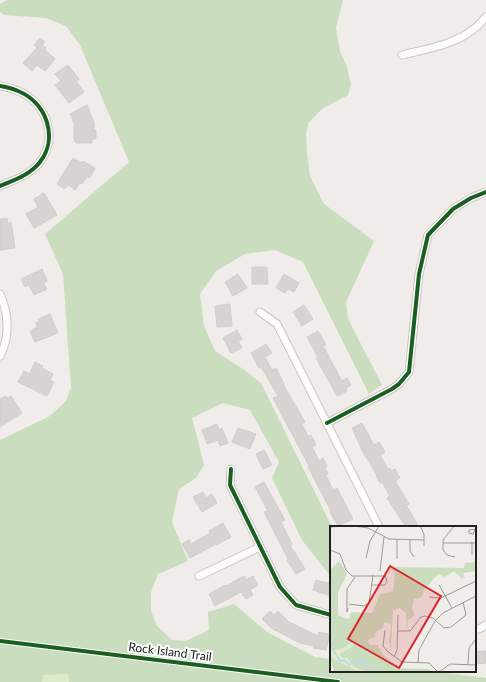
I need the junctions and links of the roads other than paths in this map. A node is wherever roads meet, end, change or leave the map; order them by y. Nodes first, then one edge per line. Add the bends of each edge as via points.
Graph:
1 (486, 17) edge
2 (402, 55) dead end
3 (0, 86) edge
4 (9, 88) junction
5 (0, 92) edge
6 (0, 186) edge
7 (486, 192) edge
8 (0, 294) edge
9 (260, 312) dead end
10 (1, 355) edge
11 (327, 423) junction
12 (231, 469) dead end
13 (378, 526) edge
14 (260, 547) junction
15 (200, 576) dead end
16 (330, 615) edge
17 (486, 625) edge
18 (476, 628) edge

1 - 2 street via 460,38
3 - 4 street
4 - 5 street
4 - 6 street via 28,96 39,106 48,122 49,139 44,155 31,171
7 - 11 street via 453,209 428,235 419,274 409,372 392,389
8 - 10 street via 6,309 7,323 6,341
9 - 11 street via 276,324
11 - 13 street
12 - 14 street via 230,485
14 - 15 street
14 - 16 street via 280,588 296,605
17 - 18 street

